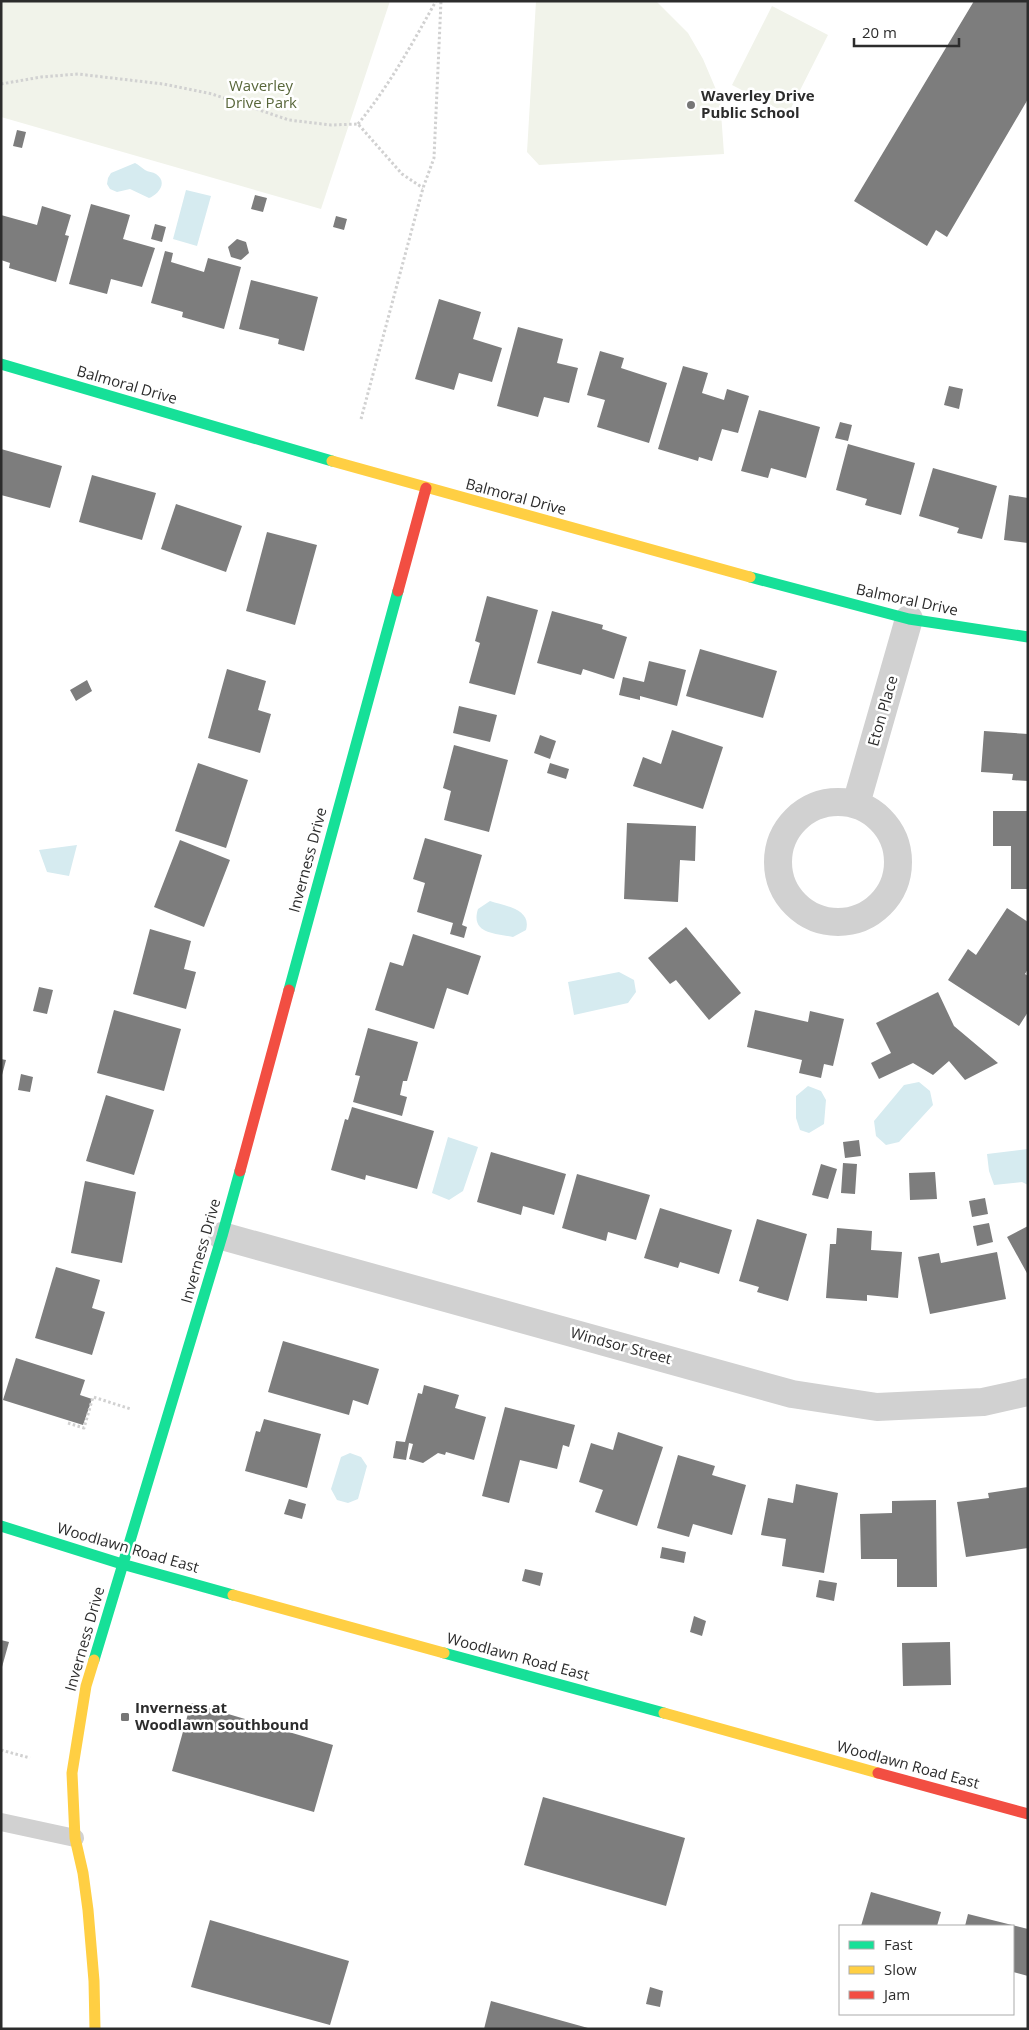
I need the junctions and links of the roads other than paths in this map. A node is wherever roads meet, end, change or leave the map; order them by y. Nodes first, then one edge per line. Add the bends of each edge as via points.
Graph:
1 (1, 364) edge
2 (426, 488) junction
3 (909, 619) junction
4 (1028, 637) edge
5 (856, 804) junction
6 (222, 1236) junction
7 (1028, 1392) edge
8 (1, 1526) edge
9 (122, 1564) junction
10 (1028, 1814) edge
11 (1, 1822) edge
12 (74, 1838) junction
13 (95, 2029) edge

1 - 2 street, Balmoral Drive
2 - 3 street, Balmoral Drive
2 - 6 street, Inverness Drive
3 - 4 street, Balmoral Drive
3 - 5 street, Eton Place
5 - 5 street via 836,801 815,806 798,816 785,833 778,853 778,872 784,890 811,916 829,922 848,922 881,904 892,888 897,870 897,849 889,830 875,814
6 - 7 street, Windsor Street via 792,1394 877,1407 983,1402
6 - 9 street, Inverness Drive
8 - 9 street, Woodlawn Road East
9 - 10 street, Woodlawn Road East
9 - 12 street, Inverness Drive via 86,1686 72,1769
11 - 12 lane
12 - 13 street, Inverness Drive via 88,1910

